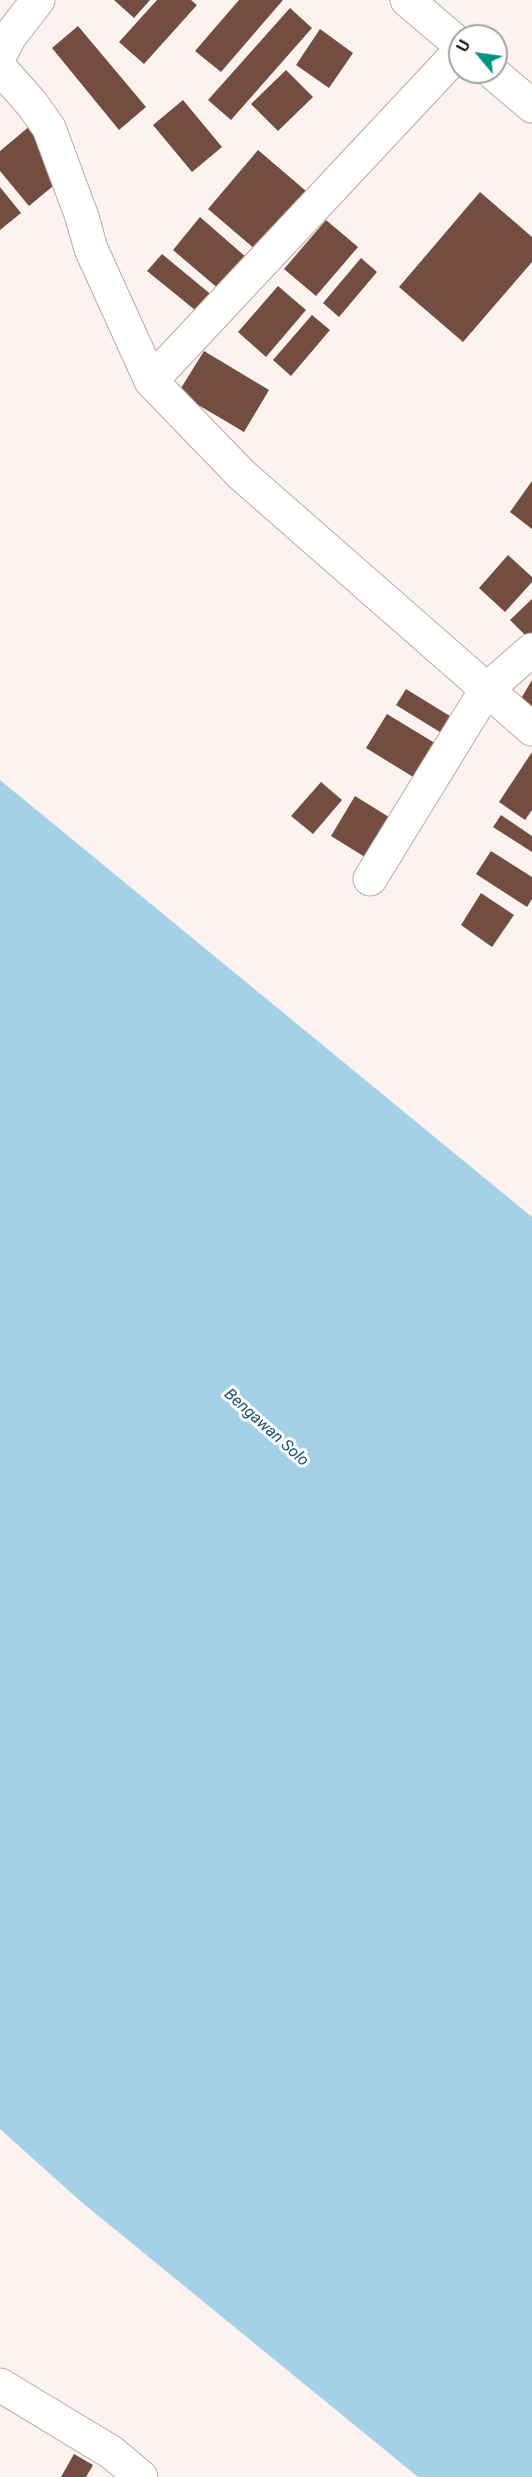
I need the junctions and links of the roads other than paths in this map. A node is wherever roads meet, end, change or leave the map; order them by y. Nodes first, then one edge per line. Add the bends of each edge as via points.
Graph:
1 (38, 0) edge
2 (407, 0) edge
3 (448, 35) edge
4 (0, 55) edge
5 (448, 64) edge
6 (0, 68) edge
7 (506, 84) edge
8 (532, 106) edge
9 (151, 381) junction
10 (532, 650) edge
11 (486, 690) junction
12 (532, 729) edge
13 (370, 879) dead end
14 (0, 2385) edge
15 (104, 2465) edge
16 (141, 2477) edge

1 - 4 street
2 - 3 street
5 - 9 street
6 - 9 street via 49,128 91,249
7 - 8 street
9 - 11 street via 242,475
10 - 11 street
11 - 12 street
11 - 13 street
14 - 15 street
15 - 16 street

